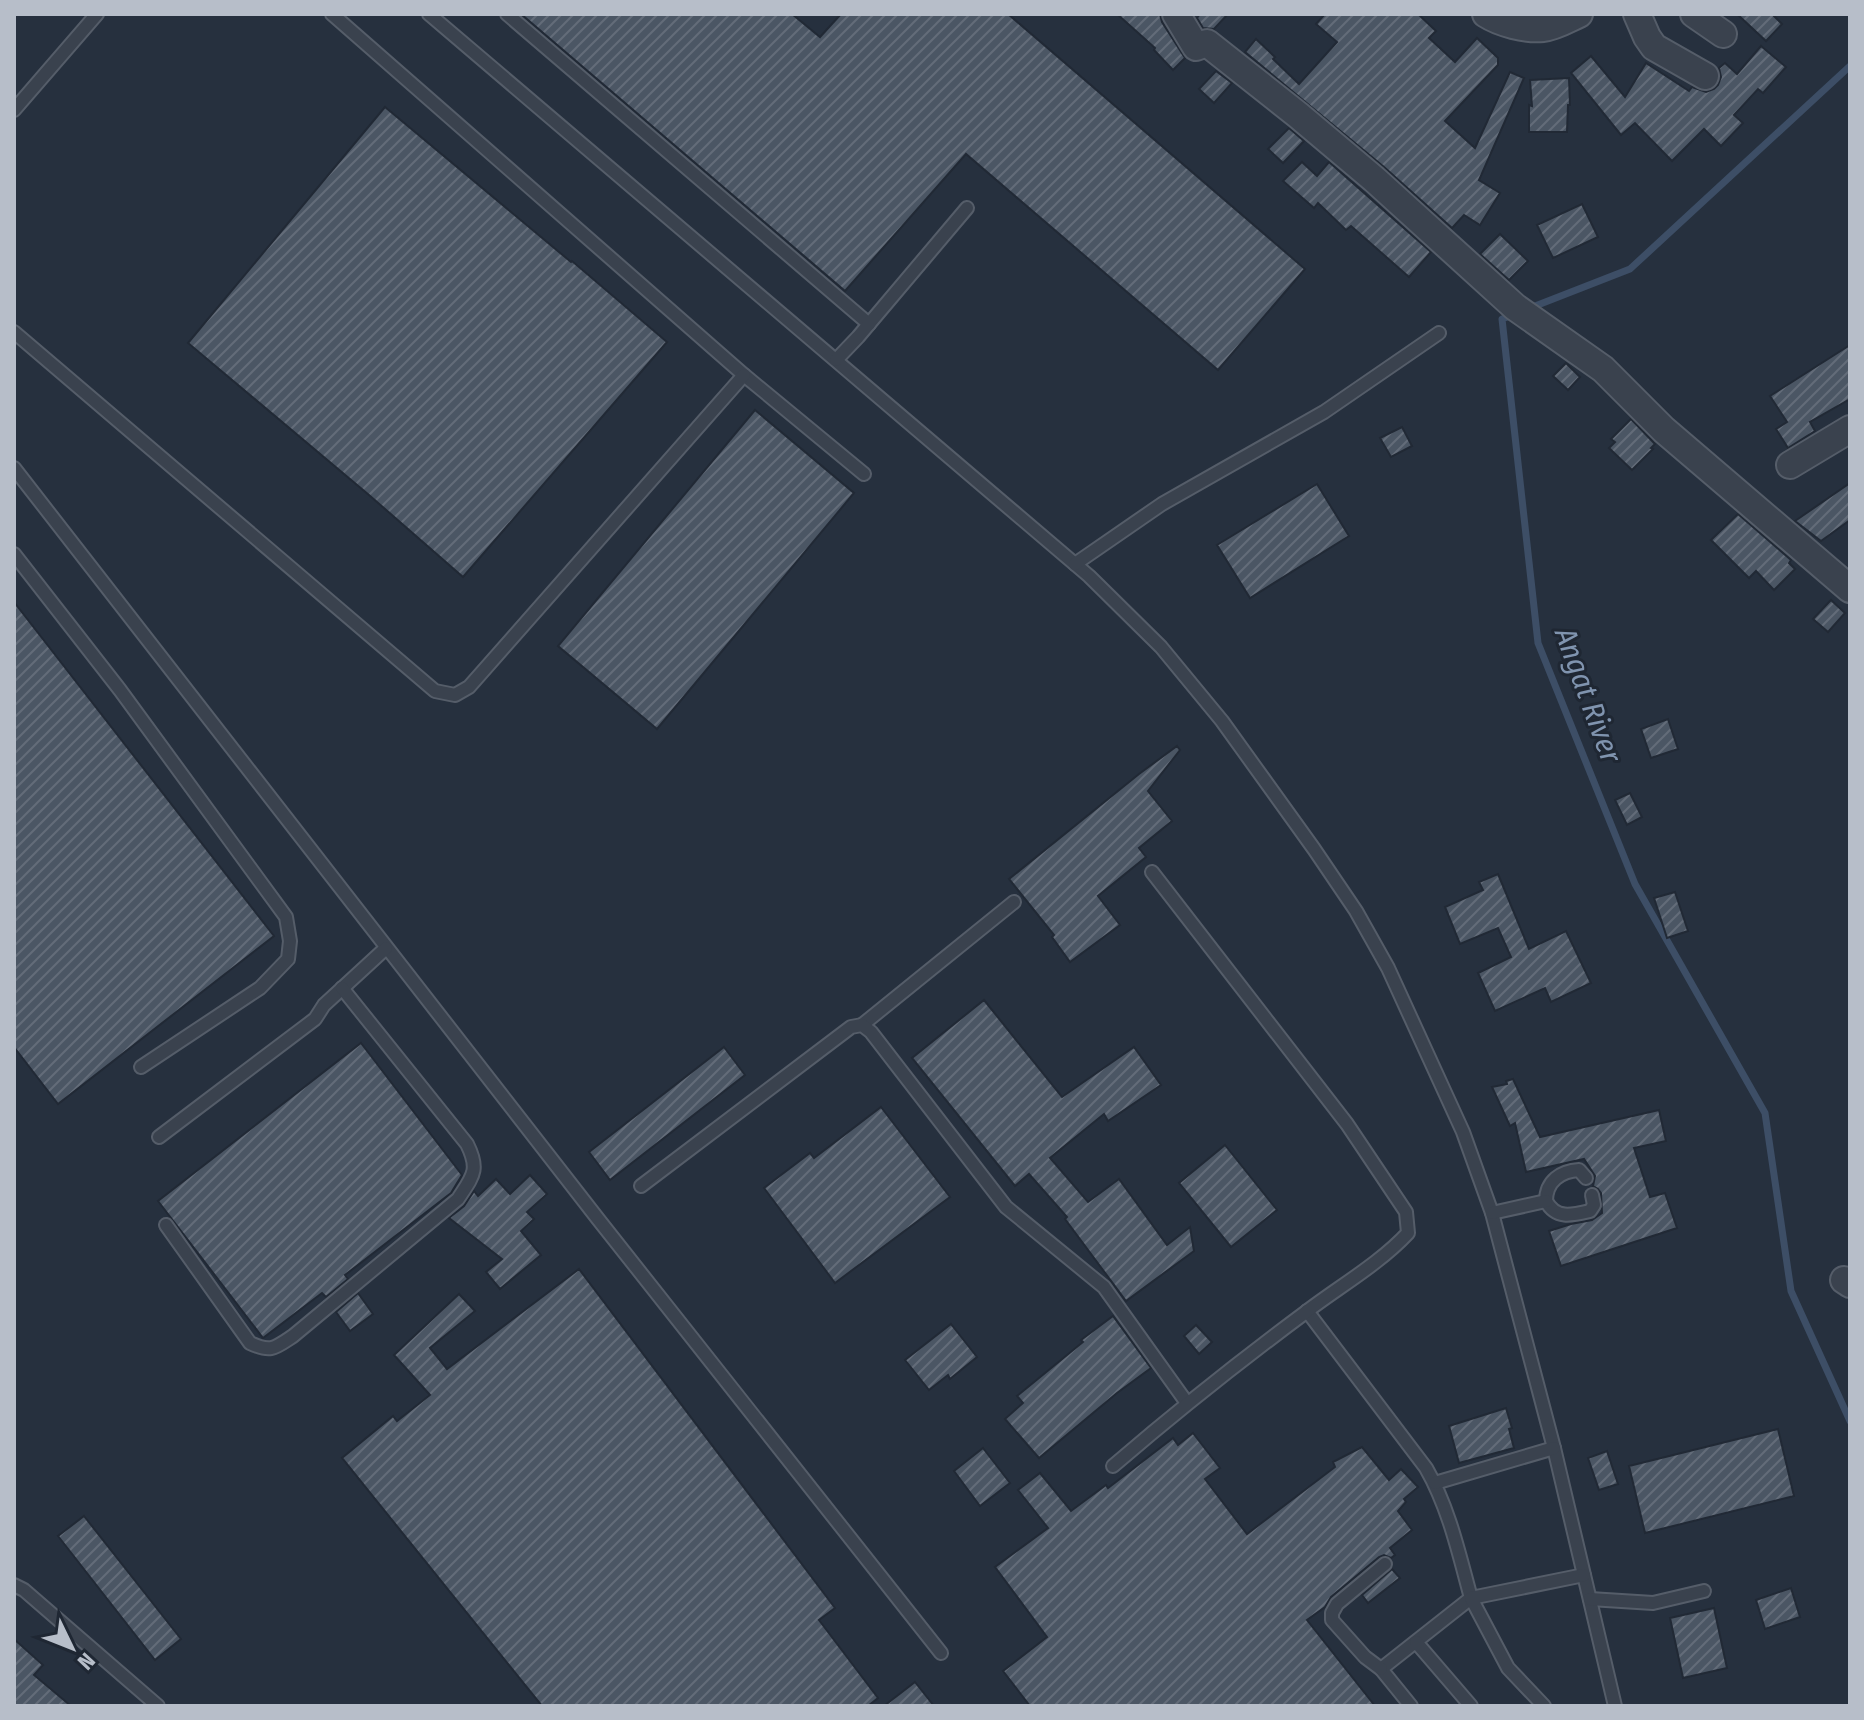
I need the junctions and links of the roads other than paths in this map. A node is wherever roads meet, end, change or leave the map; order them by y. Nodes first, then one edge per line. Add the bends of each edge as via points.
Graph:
1 (97, 14) edge
2 (332, 14) edge
3 (429, 14) edge
4 (451, 14) edge
5 (507, 14) edge
6 (1176, 14) edge
7 (1486, 14) edge
8 (1579, 14) edge
9 (1637, 14) edge
10 (1694, 14) edge
11 (440, 23) junction
12 (1723, 34) dead end
13 (1705, 76) dead end
14 (14, 110) edge
15 (967, 208) dead end
16 (869, 324) junction
17 (14, 332) edge
18 (1439, 333) dead end
19 (836, 360) junction
20 (744, 375) junction
21 (1850, 429) edge
22 (1790, 465) dead end
23 (14, 468) edge
24 (864, 474) dead end
25 (14, 554) edge
26 (1075, 564) junction
27 (1850, 589) edge
28 (1152, 872) dead end
29 (1014, 902) dead end
30 (386, 948) junction
31 (342, 988) junction
32 (862, 1025) junction
33 (141, 1067) dead end
34 (159, 1137) dead end
35 (1586, 1178) dead end
36 (641, 1186) dead end
37 (1592, 1195) dead end
38 (1546, 1201) junction
39 (1492, 1213) junction
40 (166, 1225) dead end
41 (1307, 1311) junction
42 (1187, 1403) junction
43 (1554, 1448) junction
44 (1113, 1466) dead end
45 (1435, 1483) junction
46 (1385, 1564) dead end
47 (1584, 1575) junction
48 (14, 1585) edge
49 (1704, 1591) dead end
50 (1471, 1598) junction
51 (1590, 1599) junction
52 (1416, 1642) junction
53 (941, 1653) dead end
54 (1381, 1669) junction
55 (158, 1706) edge
56 (1411, 1706) edge
57 (1471, 1706) edge
58 (1544, 1706) edge
59 (1615, 1706) edge

1 - 14 lane
2 - 20 lane
3 - 11 lane
4 - 11 lane
5 - 16 lane
6 - 27 street via 1196,47 1207,43 1298,115 1515,307 1603,369 1664,430
7 - 8 street via 1541,28
9 - 13 street via 1654,47
10 - 12 street
11 - 19 lane
15 - 16 lane
16 - 19 lane
17 - 20 lane via 435,691 455,695 469,687
18 - 26 lane via 1324,412 1162,504
19 - 26 lane
20 - 24 lane
21 - 22 street
23 - 30 lane
25 - 33 lane via 286,917 288,959 260,988
26 - 39 lane via 1161,647 1222,721 1356,911 1463,1132
28 - 41 lane via 1347,1124 1406,1212 1408,1233 1394,1248
29 - 32 lane
30 - 31 lane
30 - 53 lane
31 - 34 lane via 315,1019
31 - 40 lane via 467,1144 475,1159 474,1174 458,1199 293,1336 262,1349 250,1343
32 - 36 lane via 851,1027
32 - 42 lane via 1006,1207 1104,1287
35 - 38 lane via 1579,1170 1561,1174 1547,1187
37 - 38 lane via 1590,1211 1564,1215
38 - 39 lane
39 - 43 lane
41 - 42 lane
41 - 45 lane
42 - 44 lane
43 - 45 lane
43 - 47 lane
45 - 50 lane
46 - 54 lane via 1332,1613 1332,1620
47 - 50 lane
47 - 51 lane
48 - 55 lane
49 - 51 lane via 1653,1603
50 - 52 lane
50 - 58 lane via 1508,1668
51 - 59 lane
52 - 54 lane
52 - 57 lane
54 - 56 lane

